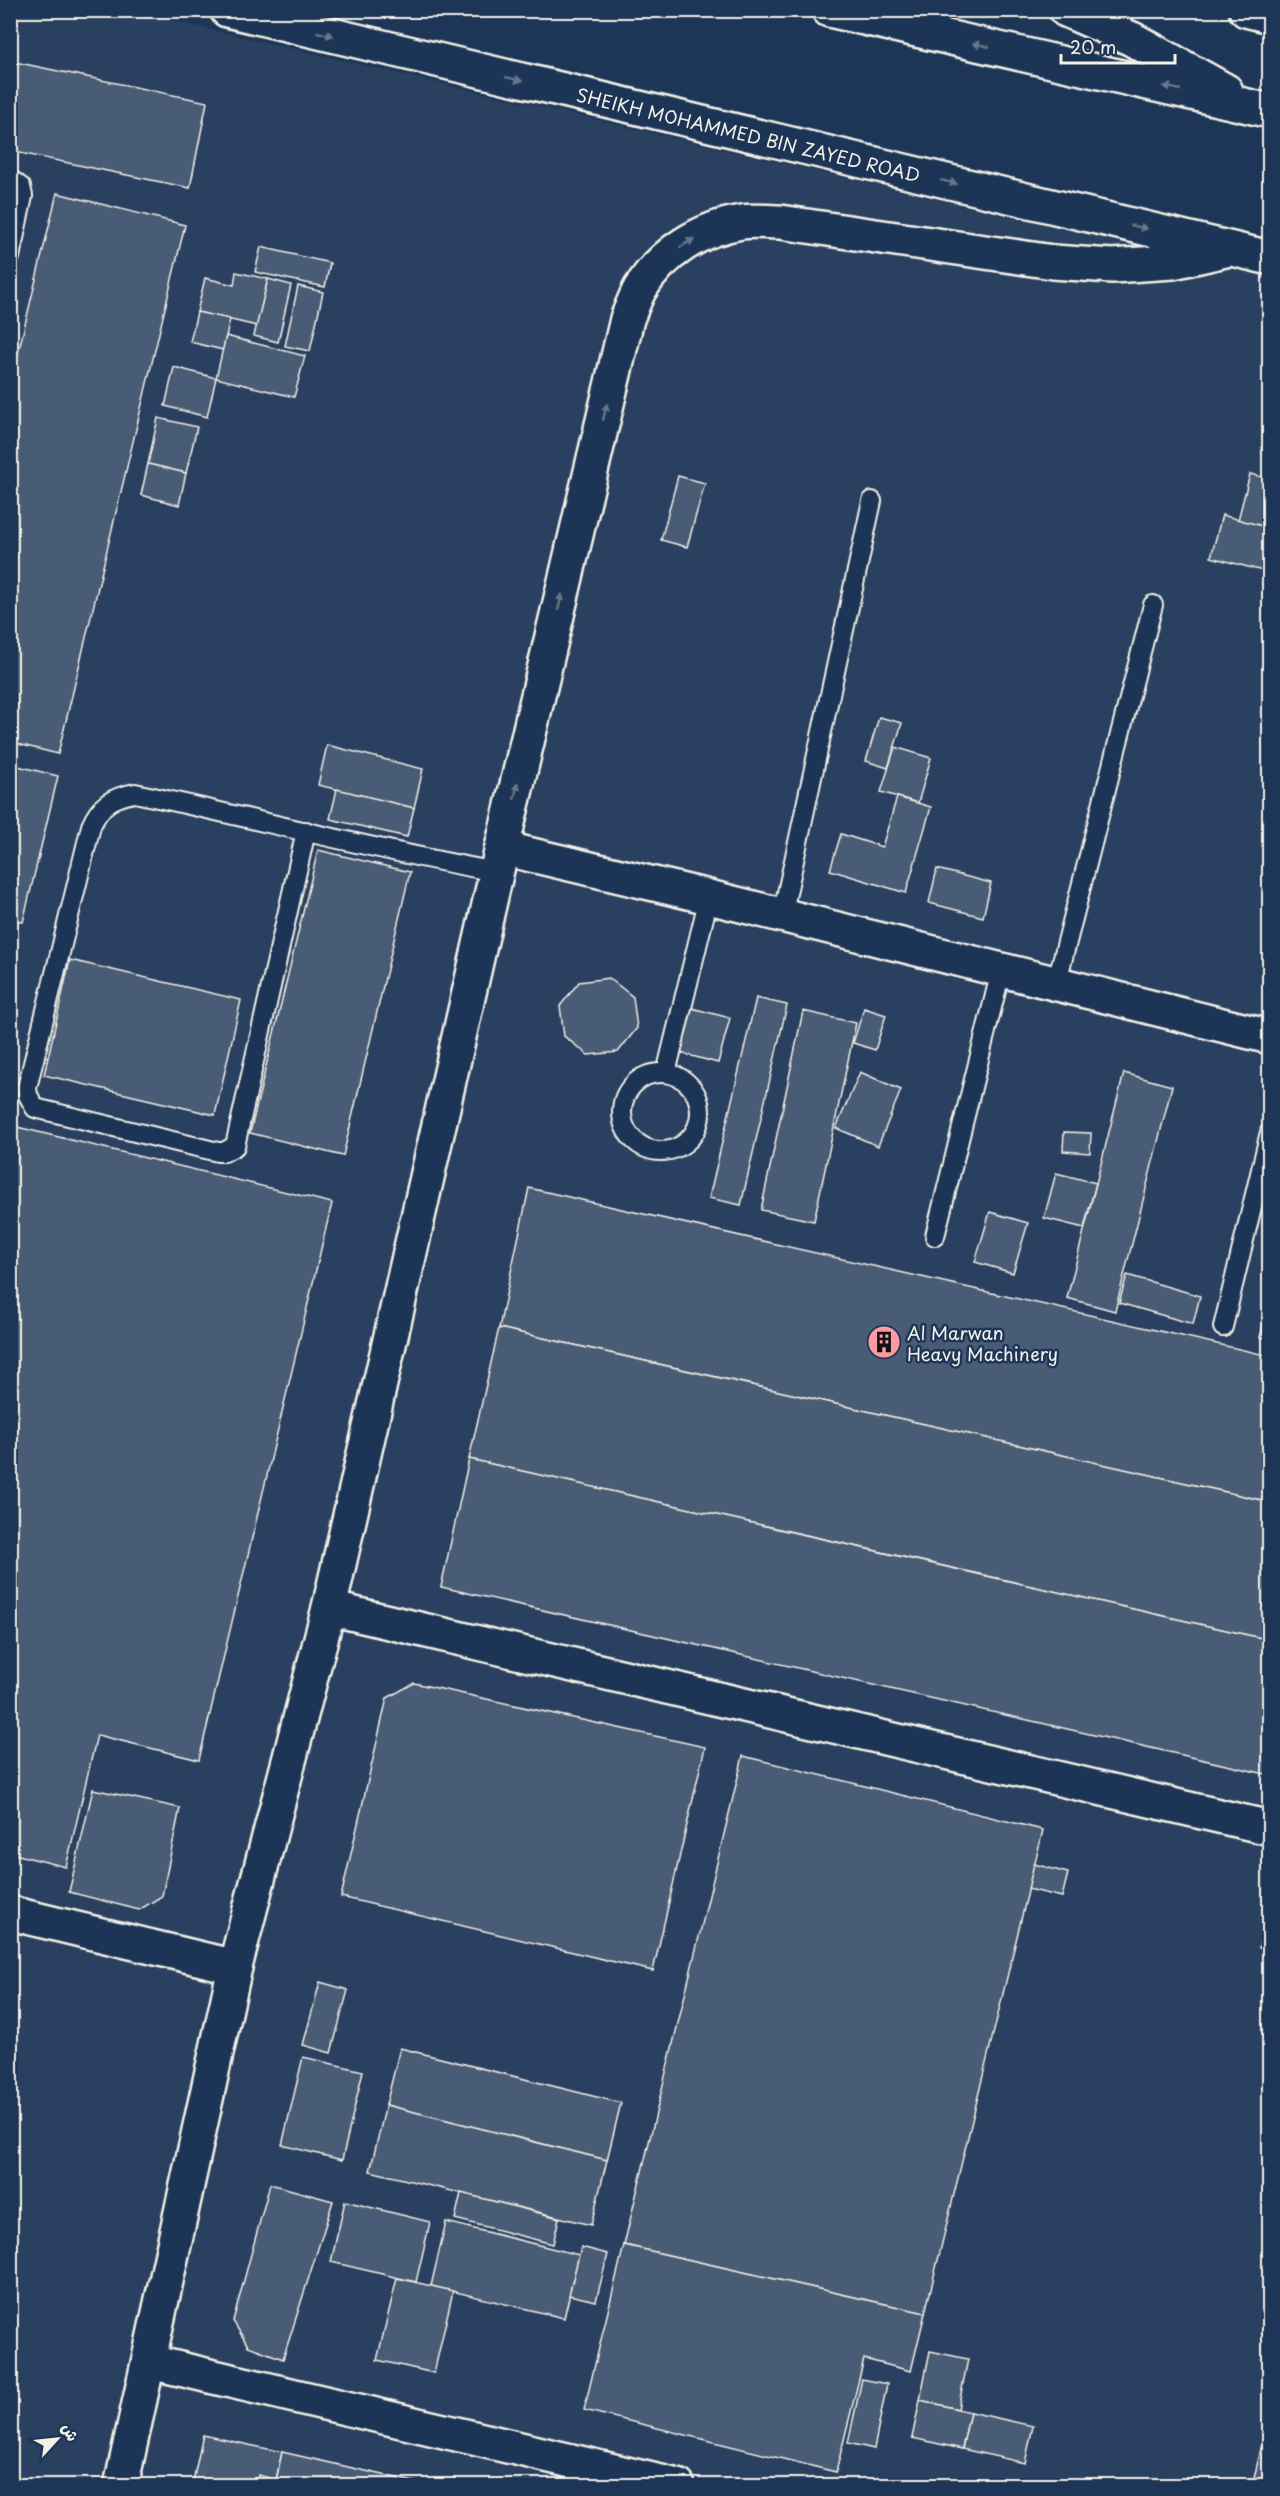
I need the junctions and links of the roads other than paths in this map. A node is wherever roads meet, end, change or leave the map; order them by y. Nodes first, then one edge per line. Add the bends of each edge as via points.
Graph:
1 (227, 10) edge
2 (829, 10) edge
3 (1066, 10) edge
4 (1246, 10) edge
5 (1269, 16) edge
6 (1260, 109) edge
7 (10, 179) edge
8 (1230, 249) junction
9 (10, 257) edge
10 (1269, 258) edge
11 (872, 501) dead end
12 (1153, 605) dead end
13 (306, 831) junction
14 (500, 860) junction
15 (709, 897) junction
16 (782, 916) junction
17 (1001, 971) junction
18 (1056, 985) junction
19 (1269, 1037) edge
20 (666, 1072) junction
21 (1269, 1132) edge
22 (1266, 1167) edge
23 (935, 1236) dead end
24 (1223, 1327) dead end
25 (328, 1608) junction
26 (1269, 1828) edge
27 (10, 1913) edge
28 (235, 1967) junction
29 (150, 2362) junction
30 (121, 2486) edge
31 (678, 2486) edge

1 -> 8 main road, SHEIKH MOHAMMED BIN ZAYED ROAD
6 -> 2 main road
3 - 6 main road via 1132,39
4 - 5 main road
7 - 9 lane via 21,187 23,196
8 - 10 main road, SHEIKH MOHAMMED BIN ZAYED ROAD
14 -> 8 main road via 627,318 640,289 660,263 713,229 744,222 780,222 1053,262 1112,266 1173,262
11 - 16 lane
12 - 18 lane
13 - 13 lane via 135,793 120,795 97,812 27,1088 35,1108 218,1152 235,1146
13 - 14 lane via 412,857
14 - 15 main road
14 - 25 main road
15 - 16 main road
15 - 20 lane
16 - 17 main road
17 - 18 main road
17 - 23 lane
18 - 19 main road
20 - 20 lane via 651,1073 638,1080 622,1104 622,1118 636,1142 663,1151 689,1139 700,1113 694,1093 679,1077
21 - 22 lane
22 - 24 lane
25 - 26 main road
25 - 28 main road
27 - 28 main road
28 - 29 main road
29 - 30 main road
29 - 31 main road

